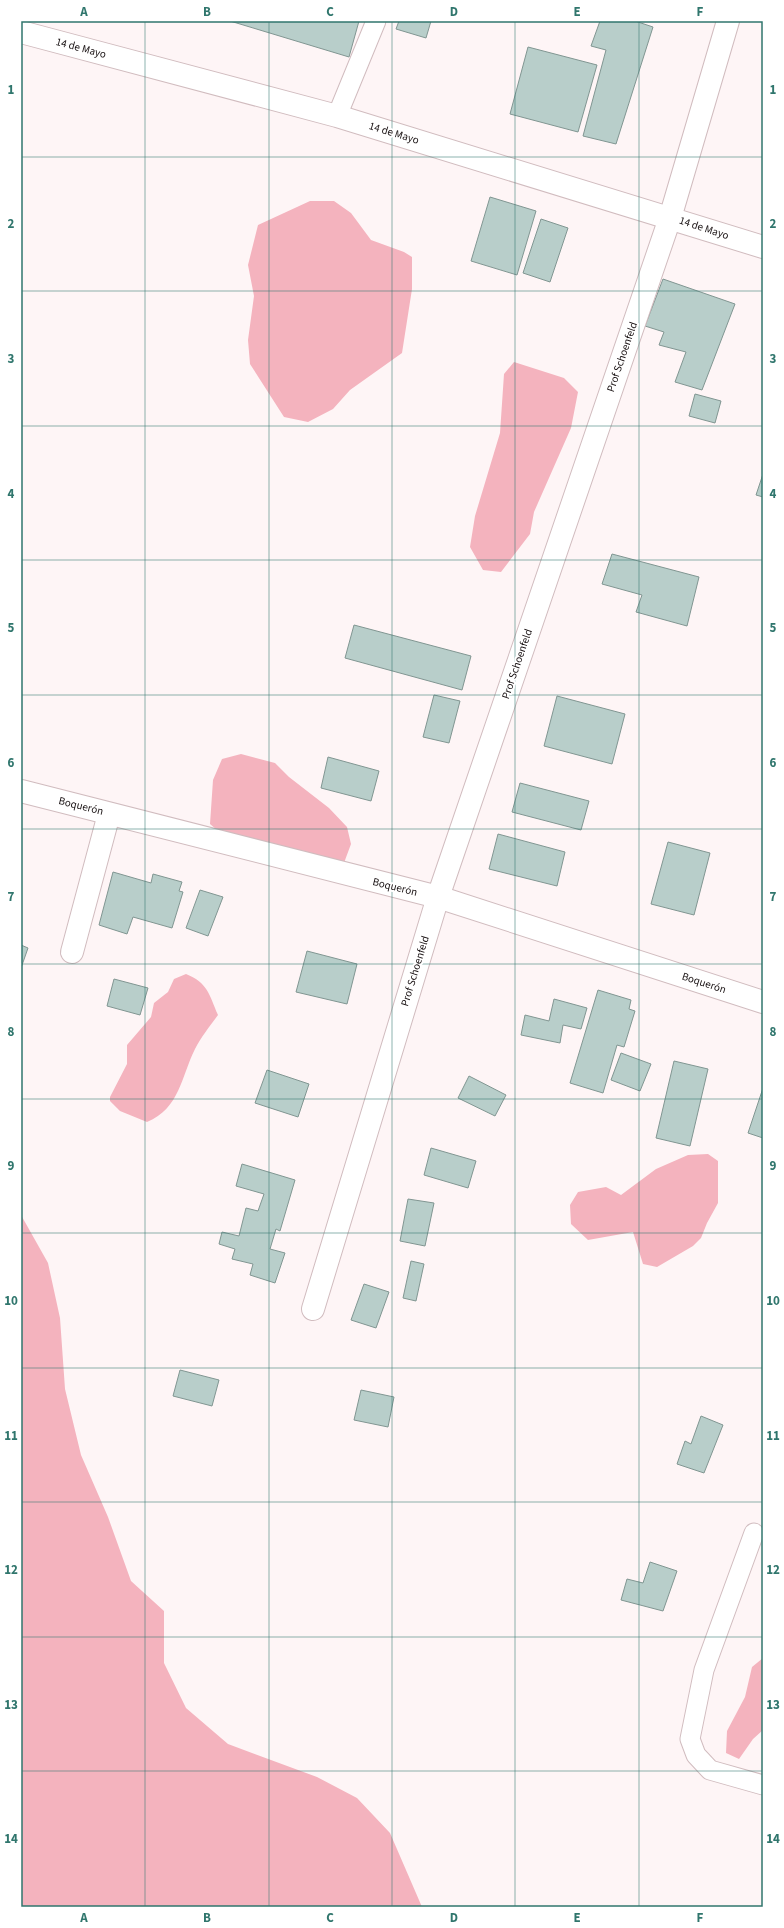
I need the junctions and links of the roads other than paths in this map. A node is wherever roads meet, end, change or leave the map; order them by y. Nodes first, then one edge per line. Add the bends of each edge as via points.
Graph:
1 (376, 21) edge
2 (728, 21) edge
3 (21, 32) edge
4 (337, 116) junction
5 (670, 218) junction
6 (763, 247) edge
7 (21, 791) edge
8 (109, 814) junction
9 (438, 898) junction
10 (72, 952) dead end
11 (763, 1002) edge
12 (313, 1309) dead end
13 (754, 1533) dead end
14 (763, 1785) edge

1 - 4 lane
2 - 5 street, Prof Schoenfeld
3 - 4 street, 14 de Mayo
4 - 5 street, 14 de Mayo
5 - 6 street, 14 de Mayo
5 - 9 street, Prof Schoenfeld
7 - 8 street, Boquerón
8 - 9 street, Boquerón
8 - 10 street
9 - 11 street, Boquerón
9 - 12 street, Prof Schoenfeld
13 - 14 lane via 704,1670 690,1739 696,1755 710,1770

